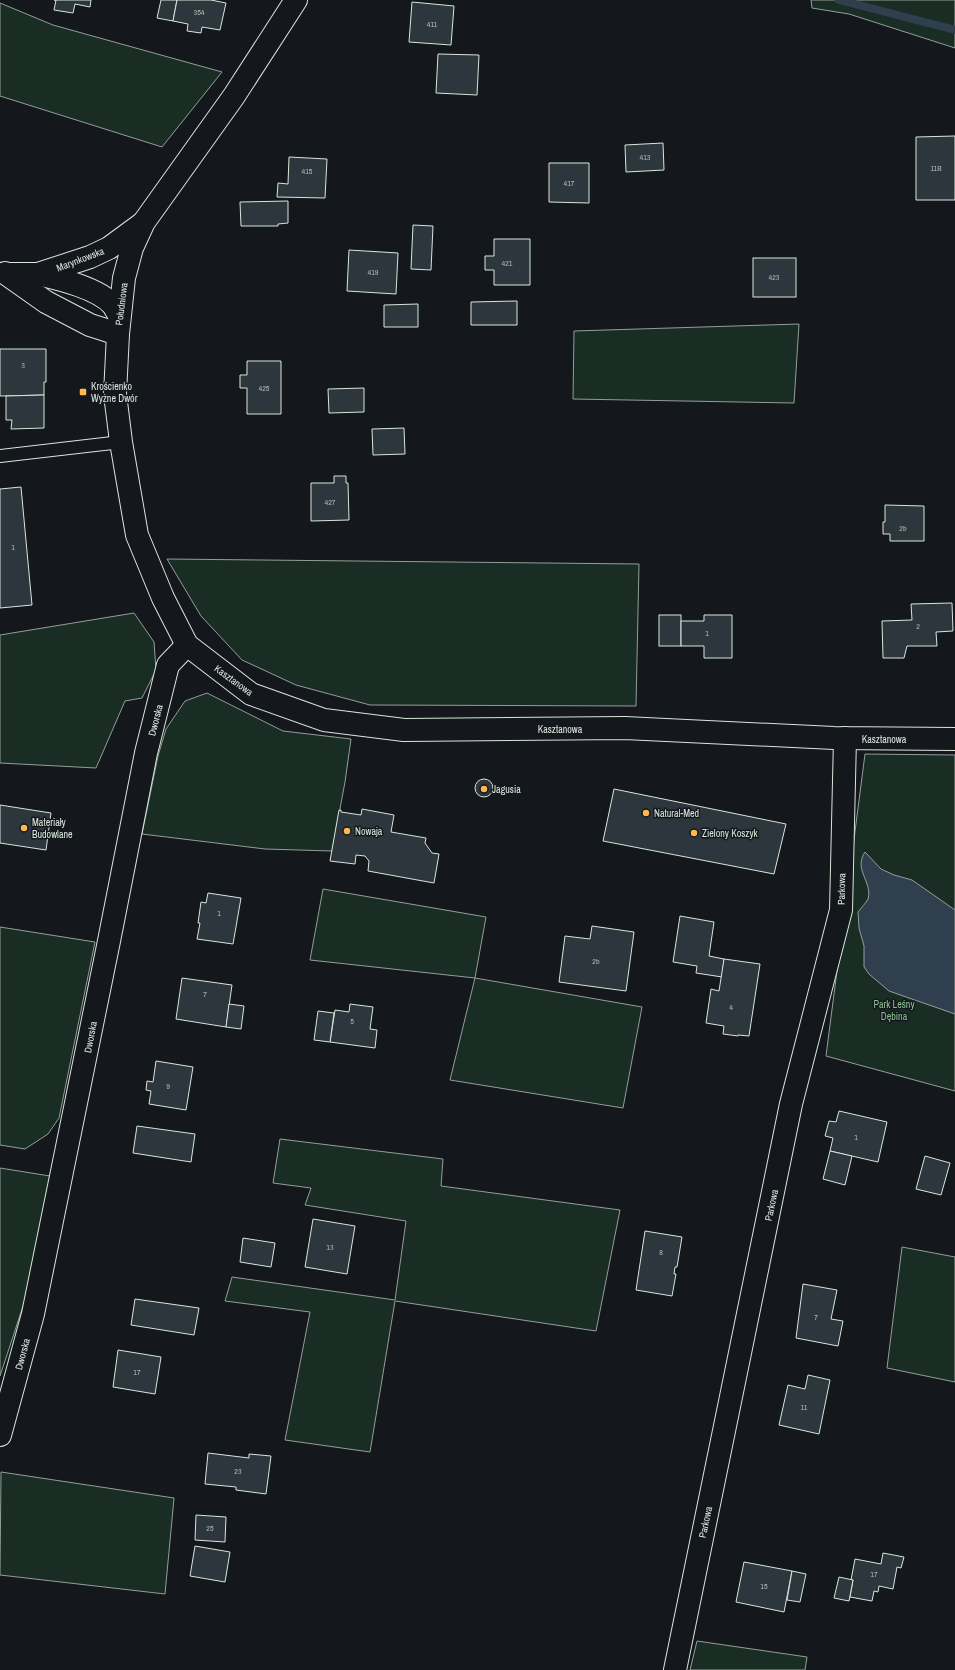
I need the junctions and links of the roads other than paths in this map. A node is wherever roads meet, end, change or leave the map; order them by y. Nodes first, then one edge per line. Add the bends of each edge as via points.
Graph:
1 (296, 0) edge
2 (144, 222) junction
3 (4, 273) edge
4 (38, 274) junction
5 (118, 325) junction
6 (121, 442) junction
7 (0, 456) edge
8 (187, 645) junction
9 (845, 738) junction
10 (955, 739) edge
11 (0, 1435) edge
12 (675, 1670) edge

1 - 2 street, Południowa via 234,96
2 - 4 street, Marynkowska via 109,248
2 - 5 street, Południowa via 132,248 124,278
3 - 4 street, Marynkowska
3 - 5 street, Marynkowska via 46,302 90,325
4 - 5 street via 59,279 102,296 112,304
5 - 6 street, Południowa via 115,394
6 - 7 lane
6 - 8 street, Południowa via 137,535 163,598
8 - 9 street, Kasztanowa via 251,694 324,720 404,730 625,728
8 - 11 street, Dworska via 168,665 146,753 33,1314
9 - 10 street, Kasztanowa
9 - 12 street, Parkowa via 841,910 791,1104

